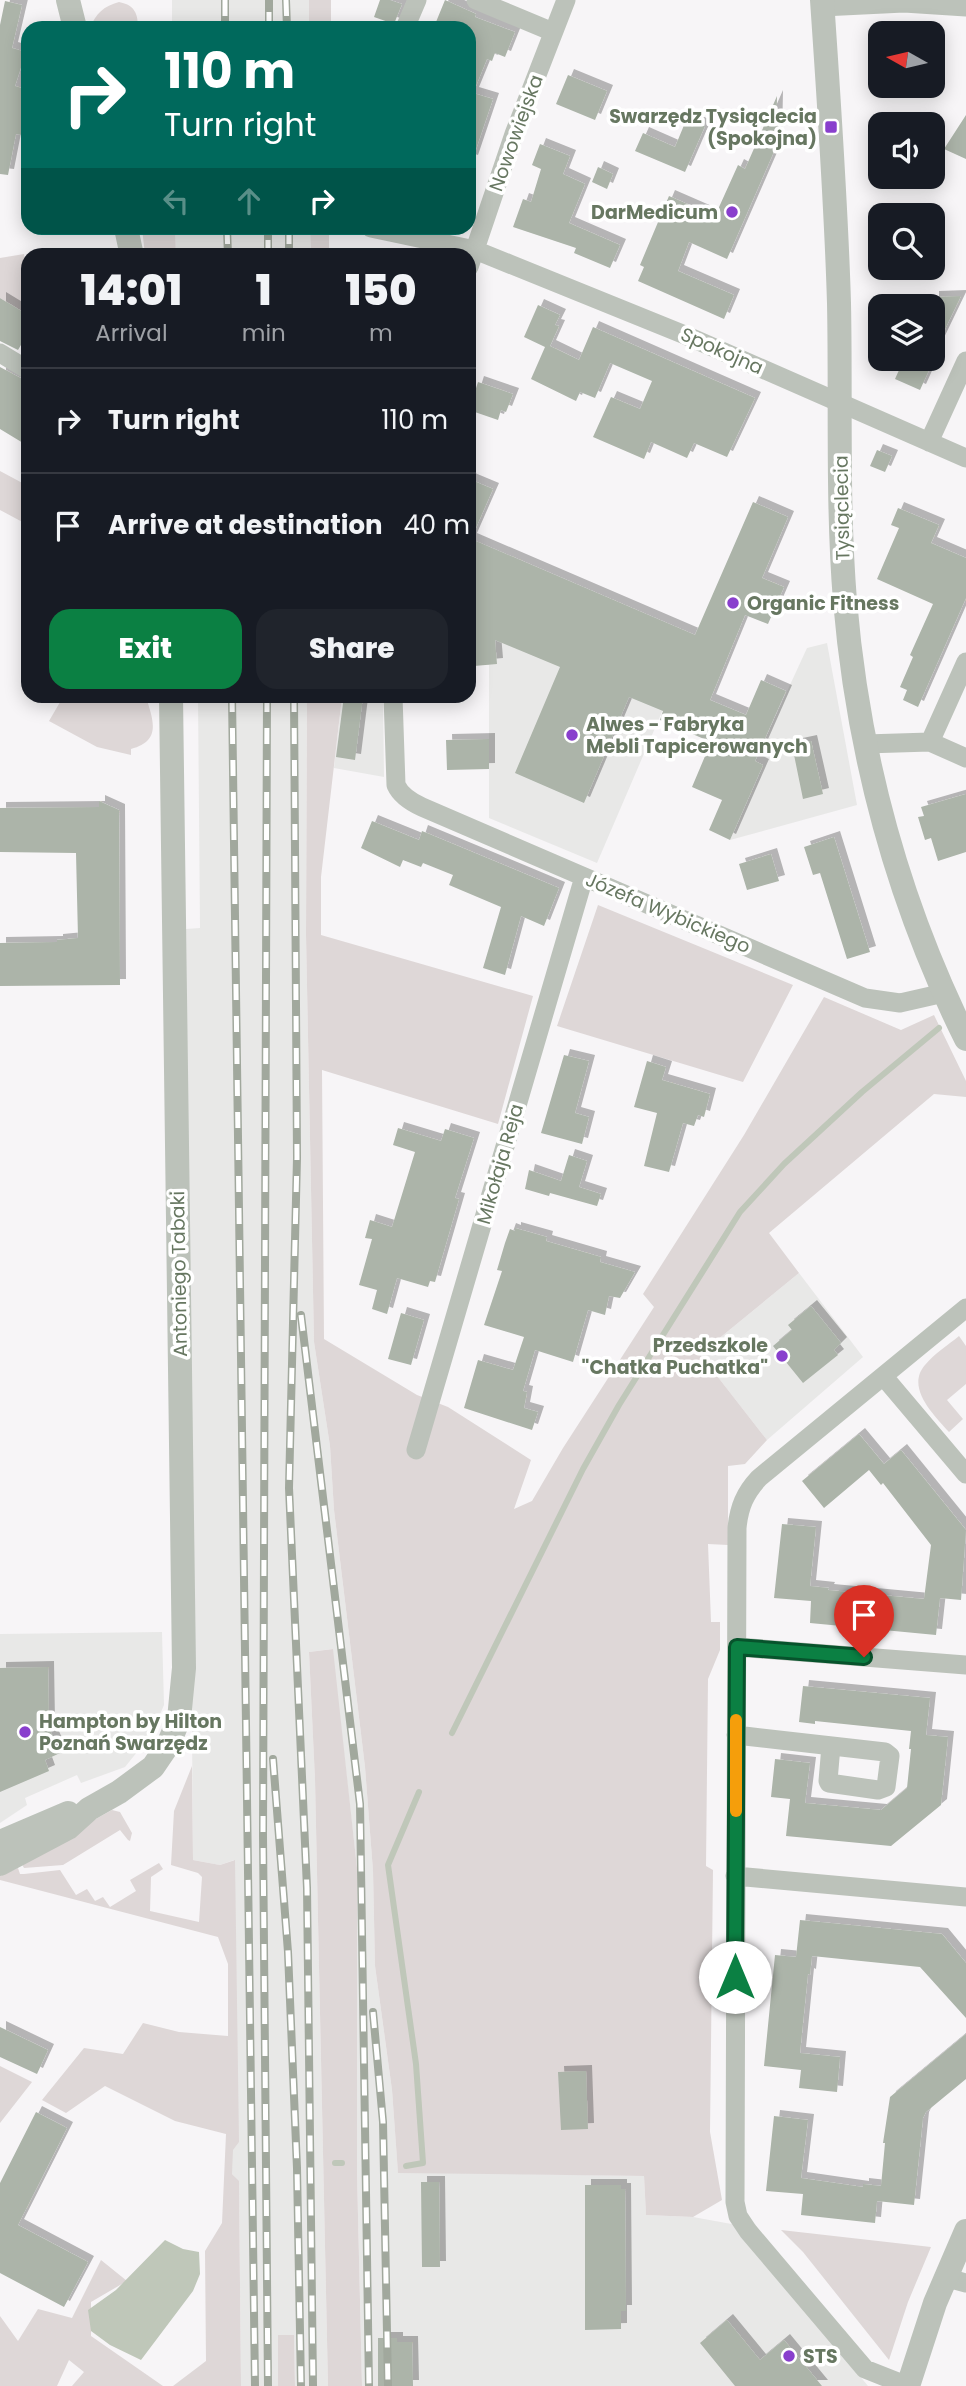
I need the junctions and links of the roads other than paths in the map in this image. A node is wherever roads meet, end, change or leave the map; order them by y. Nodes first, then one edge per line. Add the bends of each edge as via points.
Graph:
1 (68, 0) edge
2 (417, 0) edge
3 (476, 0) edge
4 (566, 0) edge
5 (822, 3) edge
6 (966, 7) edge
7 (73, 21) edge
8 (408, 21) edge
9 (553, 32) junction
10 (394, 235) edge
11 (436, 248) edge
12 (476, 248) edge
13 (476, 260) edge
14 (0, 354) edge
15 (966, 361) edge
16 (21, 366) edge
17 (841, 404) junction
18 (929, 442) junction
19 (966, 458) edge
20 (966, 662) edge
21 (171, 703) edge
22 (393, 703) edge
23 (930, 742) junction
24 (865, 744) junction
25 (966, 758) edge
26 (584, 877) junction
27 (944, 993) junction
28 (966, 1039) edge
29 (966, 1308) edge
30 (884, 1377) junction
31 (416, 1450) dead end
32 (966, 1474) edge
33 (737, 1647) junction
34 (966, 1665) edge
35 (736, 1735) junction
36 (831, 1746) dead end
37 (89, 1809) junction
38 (0, 1842) edge
39 (0, 1864) edge
40 (735, 1876) junction
41 (966, 1897) edge
42 (966, 2231) edge
43 (955, 2280) edge
44 (908, 2386) edge

1 - 7 street
2 - 8 street
3 - 9 street
4 - 9 street, Nowowiejska
5 - 6 street
5 - 17 street, Tysiąclecia via 835,201
9 - 12 street, Nowowiejska
10 - 11 street, Spokojna
13 - 17 street, Spokojna via 685,335
14 - 16 street
15 - 18 street
17 - 18 street, Spokojna
17 - 24 street, Tysiąclecia via 845,598
18 - 19 street, Spokojna
20 - 23 street
21 - 37 street, Antoniego Tabaki via 184,1682 176,1728 158,1761 140,1778
22 - 26 street, Józefa Wybickiego via 394,776 399,792 422,807
23 - 24 street
23 - 25 street
24 - 27 street, Tysiąclecia via 894,859
26 - 27 street, Józefa Wybickiego via 865,998 900,1003
26 - 31 street, Mikołaja Reja
27 - 28 street, Tysiąclecia
29 - 30 street
30 - 32 street
30 - 33 street via 748,1491 737,1528
33 - 34 street
33 - 35 street
35 - 36 street
35 - 40 street
37 - 38 street, Antoniego Tabaki via 64,1814
37 - 39 street, Antoniego Tabaki via 68,1828
40 - 41 street
40 - 44 street via 734,2165 738,2216 865,2369
42 - 43 street
43 - 44 street

